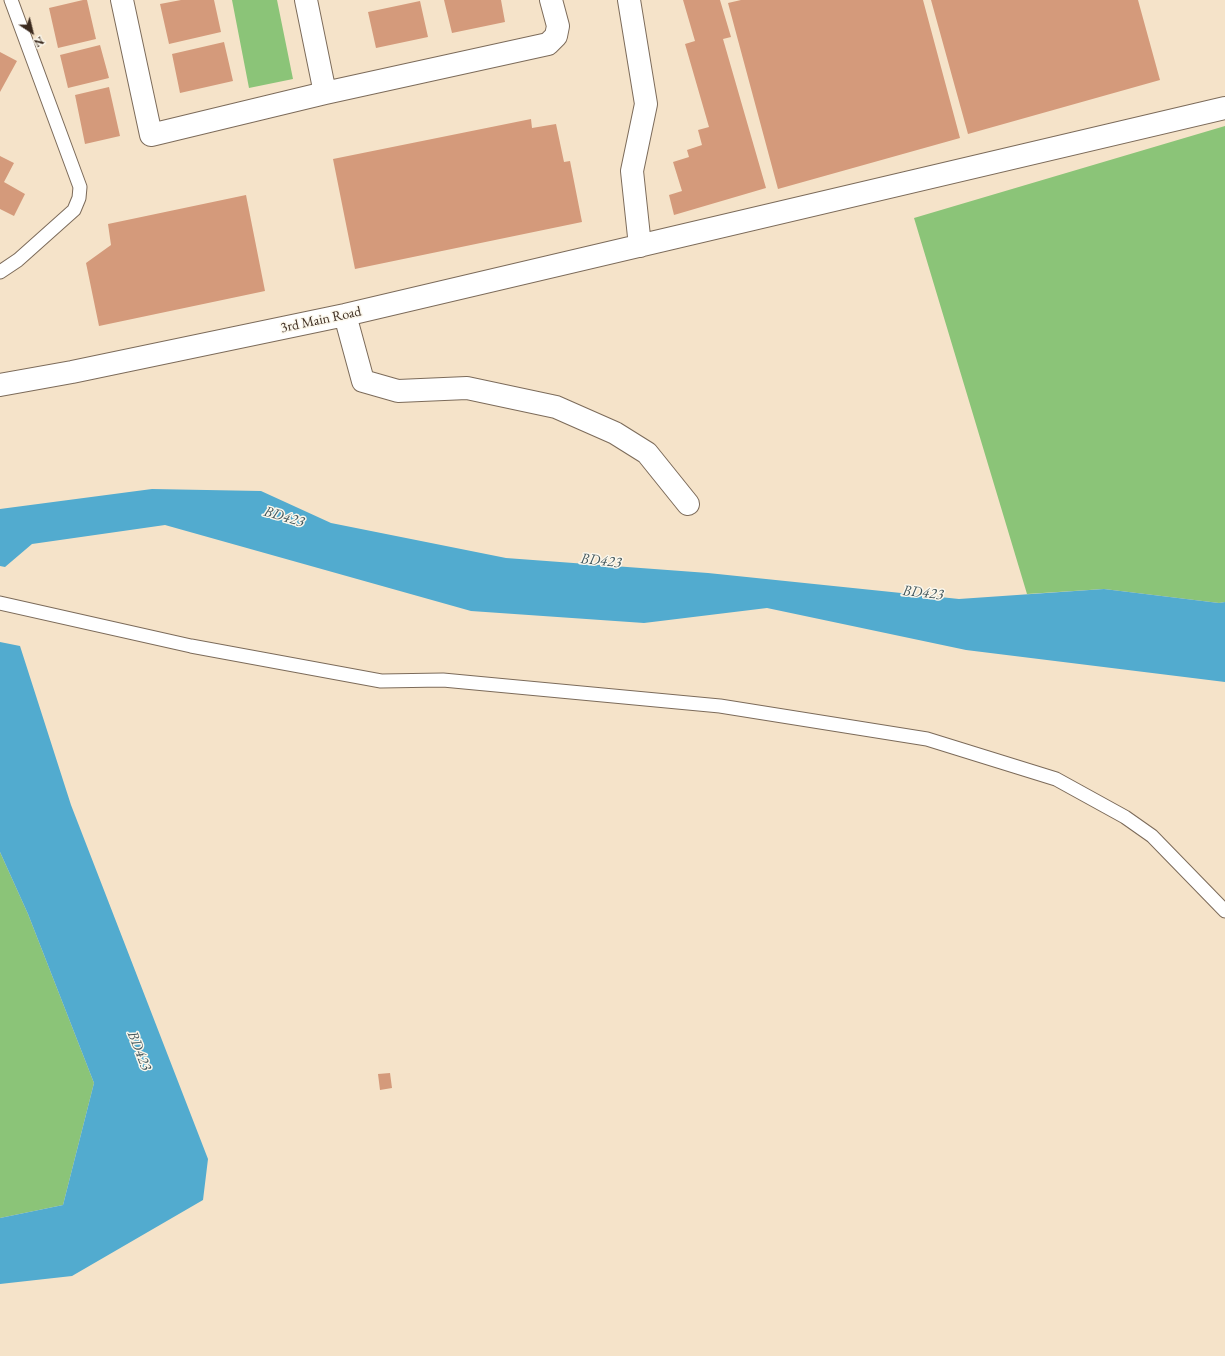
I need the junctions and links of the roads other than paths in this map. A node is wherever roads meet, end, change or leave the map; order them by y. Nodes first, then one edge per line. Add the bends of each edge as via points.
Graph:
1 (11, 0) edge
2 (122, 0) edge
3 (306, 0) edge
4 (551, 0) edge
5 (629, 0) edge
6 (325, 92) junction
7 (1225, 108) edge
8 (640, 246) junction
9 (0, 272) edge
10 (345, 315) junction
11 (0, 385) edge
12 (688, 504) dead end
13 (0, 603) edge
14 (1225, 911) edge

1 - 9 lane via 80,187 74,210 18,260
2 - 6 street via 151,136
3 - 6 street
4 - 6 street via 558,26 556,36 548,44
5 - 8 street via 646,104 632,171
7 - 8 street, 3rd Main Road
8 - 10 street, 3rd Main Road
10 - 11 street, 3rd Main Road
10 - 12 street via 363,381 398,390 467,388 556,407 615,433 647,454
13 - 14 lane via 191,646 381,681 443,680 720,706 927,739 1056,779 1126,817 1152,836

